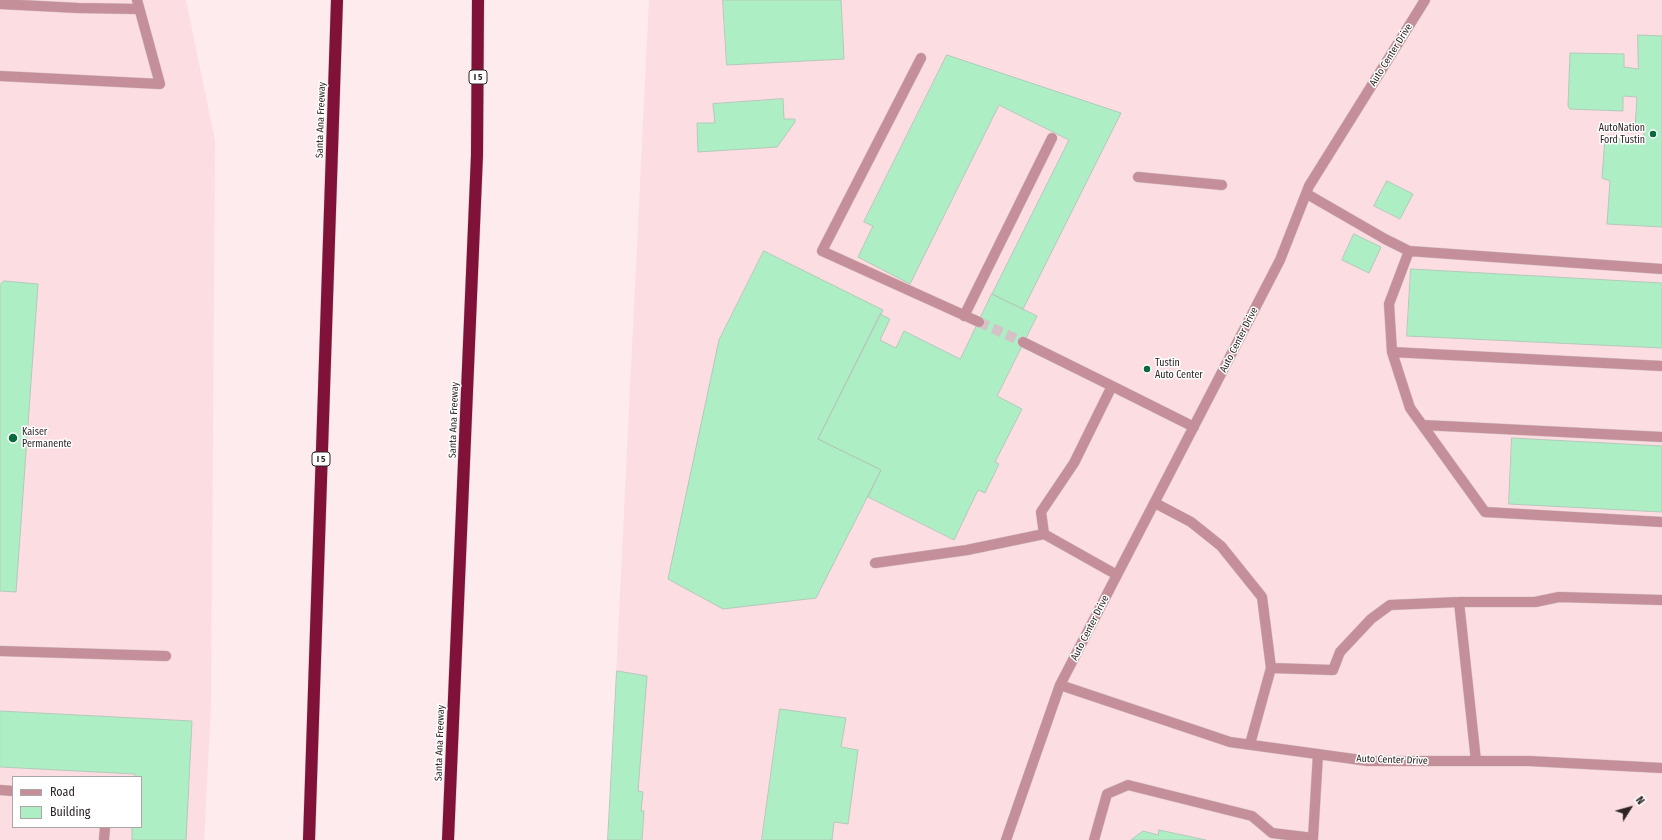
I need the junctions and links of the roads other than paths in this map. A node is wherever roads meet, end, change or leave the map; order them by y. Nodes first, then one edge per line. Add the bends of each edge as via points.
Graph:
1 (337, 0) edge
2 (478, 0) edge
3 (1425, 0) edge
4 (0, 4) edge
5 (138, 5) edge
6 (921, 58) dead end
7 (0, 76) edge
8 (1052, 138) dead end
9 (1138, 177) dead end
10 (1222, 185) dead end
11 (1307, 194) junction
12 (1409, 251) junction
13 (1662, 269) edge
14 (964, 316) junction
15 (979, 322) tunnel mouth
16 (1023, 342) tunnel mouth
17 (1392, 352) junction
18 (1662, 366) edge
19 (1112, 386) junction
20 (1423, 425) junction
21 (1194, 427) junction
22 (1662, 437) edge
23 (1155, 503) junction
24 (1662, 522) edge
25 (1044, 534) junction
26 (875, 563) dead end
27 (1117, 575) junction
28 (1662, 600) edge
29 (1459, 602) junction
30 (0, 652) edge
31 (166, 656) dead end
32 (1271, 668) junction
33 (1060, 685) junction
34 (1250, 744) junction
35 (1318, 754) junction
36 (1476, 761) junction
37 (1662, 768) edge
38 (0, 790) edge
39 (12, 790) edge
40 (105, 828) edge
41 (104, 840) edge
42 (309, 840) edge
43 (448, 840) edge
44 (1006, 840) edge
45 (1094, 840) edge

1 - 42 highway, Santa Ana Freeway / I 5
2 - 43 highway, Santa Ana Freeway / I 5 via 477,154
3 - 11 street, Auto Center Drive via 1313,180
4 - 5 street via 78,8
5 - 7 street via 160,84
6 - 14 street via 822,251
8 - 14 street
9 - 10 street
11 - 12 street
11 - 21 street, Auto Center Drive via 1280,260
12 - 13 street
12 - 17 street via 1389,304
14 - 15 street
16 - 19 street
17 - 18 street
17 - 20 street via 1410,408
19 - 21 street
19 - 25 street via 1074,463 1040,512
20 - 22 street
20 - 24 street via 1485,512
21 - 23 street, Auto Center Drive
23 - 27 street, Auto Center Drive
23 - 32 street via 1191,522 1221,546 1262,597
25 - 26 street via 967,550
25 - 27 street
27 - 33 street, Auto Center Drive
28 - 29 street via 1559,597 1535,602
29 - 32 street via 1390,604 1371,619 1340,652 1333,670
29 - 36 street
30 - 31 street
32 - 34 street
33 - 34 street, Auto Center Drive via 1230,742
33 - 44 street, Auto Center Drive
34 - 35 street, Auto Center Drive
35 - 36 street, Auto Center Drive via 1368,761
35 - 45 street via 1313,838 1272,833 1252,816 1128,784 1107,794
36 - 37 street, Auto Center Drive
38 - 39 street
40 - 41 street

